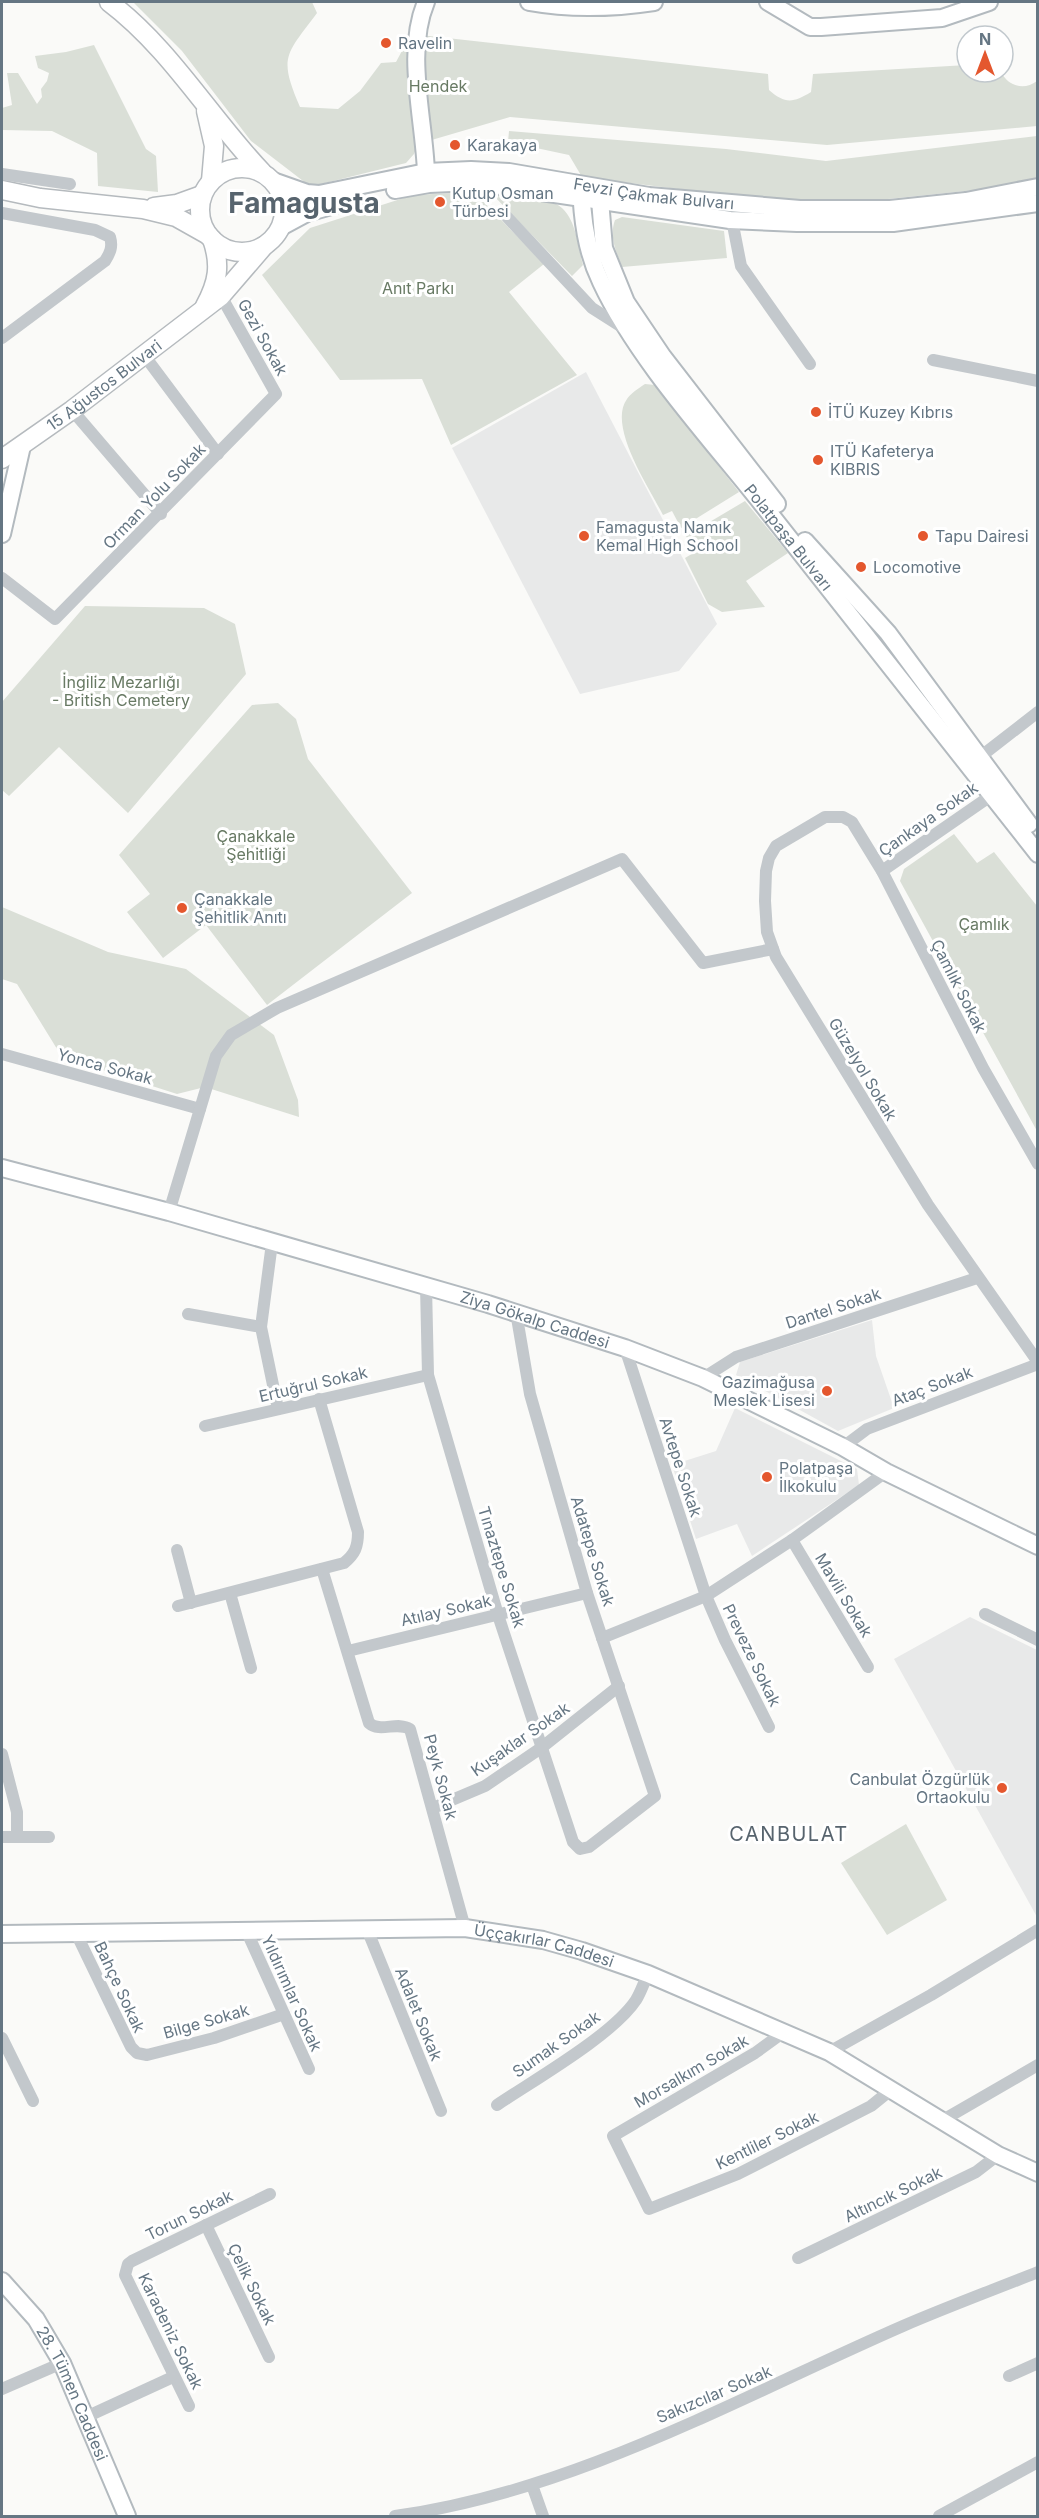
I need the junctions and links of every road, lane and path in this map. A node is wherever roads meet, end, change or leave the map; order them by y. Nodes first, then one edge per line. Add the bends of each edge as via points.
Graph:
1 (109, 2) edge
2 (529, 2) edge
3 (654, 2) edge
4 (768, 2) edge
5 (982, 3) edge
6 (575, 4) edge
7 (424, 8) edge
8 (205, 106) junction
9 (426, 172) junction
10 (2, 174) edge
11 (268, 177) junction
12 (70, 184) dead end
13 (1038, 187) edge
14 (206, 188) junction
15 (2, 190) edge
16 (581, 192) junction
17 (599, 195) junction
18 (1038, 203) edge
19 (143, 209) junction
20 (2, 213) edge
21 (507, 217) dead end
22 (732, 220) junction
23 (281, 227) junction
24 (210, 237) junction
25 (264, 246) junction
26 (221, 296) junction
27 (205, 308) junction
28 (630, 332) junction
29 (2, 338) edge
30 (144, 355) junction
31 (933, 360) dead end
32 (810, 364) dead end
33 (1038, 381) edge
34 (276, 394) joint
35 (72, 410) junction
36 (22, 446) junction
37 (218, 454) junction
38 (3, 455) edge
39 (160, 514) junction
40 (2, 534) edge
41 (807, 551) junction
42 (2, 578) edge
43 (1038, 712) edge
44 (980, 757) junction
45 (992, 795) junction
46 (852, 822) joint
47 (1038, 836) edge
48 (1038, 854) edge
49 (882, 871) junction
50 (773, 949) junction
51 (2, 1054) edge
52 (200, 1109) junction
53 (1038, 1164) edge
54 (2, 1168) edge
55 (169, 1212) junction
56 (272, 1243) junction
57 (977, 1278) junction
58 (426, 1286) junction
59 (516, 1312) junction
60 (188, 1314) dead end
61 (261, 1328) junction
62 (625, 1348) junction
63 (1038, 1363) edge
64 (428, 1375) junction
65 (703, 1378) junction
66 (319, 1400) junction
67 (278, 1409) junction
68 (205, 1426) dead end
69 (843, 1447) junction
70 (886, 1472) junction
71 (792, 1540) junction
72 (1038, 1546) edge
73 (177, 1550) dead end
74 (322, 1569) junction
75 (230, 1593) junction
76 (587, 1593) junction
77 (706, 1596) junction
78 (192, 1603) junction
79 (178, 1606) dead end
80 (985, 1614) dead end
81 (498, 1615) junction
82 (602, 1638) junction
83 (1038, 1640) edge
84 (348, 1651) junction
85 (868, 1667) dead end
86 (251, 1668) dead end
87 (619, 1686) junction
88 (769, 1727) dead end
89 (541, 1748) junction
90 (2, 1754) edge
91 (433, 1808) junction
92 (2, 1837) edge
93 (17, 1837) junction
94 (49, 1837) dead end
95 (580, 1849) joint
96 (465, 1928) junction
97 (367, 1929) junction
98 (246, 1930) junction
99 (1034, 1932) edge
100 (76, 1933) junction
101 (2, 1934) edge
102 (1038, 1946) edge
103 (648, 1974) junction
104 (284, 2014) junction
105 (784, 2032) junction
106 (2, 2038) edge
107 (830, 2052) junction
108 (137, 2053) joint
109 (1038, 2066) edge
110 (309, 2069) dead end
111 (892, 2089) junction
112 (33, 2101) dead end
113 (497, 2105) dead end
114 (441, 2111) dead end
115 (943, 2120) junction
116 (998, 2155) junction
117 (1038, 2173) edge
118 (270, 2194) dead end
119 (649, 2209) joint
120 (206, 2225) junction
121 (798, 2258) dead end
122 (126, 2270) joint
123 (1038, 2272) edge
124 (2, 2281) edge
125 (269, 2356) dead end
126 (62, 2363) junction
127 (1038, 2363) edge
128 (1010, 2376) dead end
129 (173, 2377) junction
130 (2, 2389) edge
131 (189, 2406) dead end
132 (86, 2417) junction
133 (1038, 2462) edge
134 (532, 2486) junction
135 (416, 2515) edge
136 (126, 2517) edge
137 (395, 2517) edge
138 (543, 2517) edge
139 (939, 2517) edge

1 - 8 main road via 160,48
2 - 6 main road
3 - 6 main road
4 - 5 main road via 810,27 942,18
7 - 9 main road via 416,45
8 - 11 main road
8 - 14 main road via 214,146
9 - 11 main road, Fevzi Çakmak Bulvarı via 319,194
9 - 16 main road, Fevzi Çakmak Bulvarı via 482,170
10 - 12 street
11 - 14 main road via 245,167 235,168 218,175
11 - 23 main road via 279,189 285,208
13 - 17 main road, Fevzi Çakmak Bulvarı via 966,201 890,209 735,205
14 - 19 main road via 177,204
14 - 24 main road via 200,216
15 - 19 main road
16 - 17 main road, Fevzi Çakmak Bulvarı
16 - 23 main road, Fevzi Çakmak Bulvarı via 474,182 429,184 324,207
16 - 28 main road, Polatpaşa Bulvarı via 589,251 599,279
17 - 22 main road, Fevzi Çakmak Bulvarı
17 - 41 main road, Polatpaşa Bulvarı via 604,248 626,302
18 - 22 main road, Fevzi Çakmak Bulvarı via 894,223
19 - 24 main road via 176,217
20 - 29 street via 96,230 110,237 111,252 105,261
21 - 28 street via 592,308
22 - 32 street via 741,266
23 - 25 main road
24 - 25 main road via 237,252
24 - 27 main road via 217,254 218,272
25 - 26 main road, 15 Ağustos Bulvari
26 - 27 main road, 15 Ağustos Bulvari
26 - 34 street, Gezi Sokak
27 - 30 main road, 15 Ağustos Bulvari
28 - 41 main road, Polatpaşa Bulvarı via 698,425
30 - 35 main road, 15 Ağustos Bulvari
30 - 37 street
31 - 33 street
34 - 37 street, Orman Yolu Sokak
35 - 36 main road, 15 Ağustos Bulvari
35 - 39 street
36 - 38 main road, 15 Ağustos Bulvari
36 - 40 main road
37 - 39 street, Orman Yolu Sokak
39 - 42 street, Orman Yolu Sokak via 55,619
41 - 44 main road, Polatpaşa Bulvarı via 888,633
41 - 45 main road, Polatpaşa Bulvarı
43 - 44 street
44 - 47 main road, Polatpaşa Bulvarı
45 - 48 main road, Polatpaşa Bulvarı
45 - 49 street, Çankaya Sokak
46 - 49 street, Çamlık Sokak
46 - 50 street, Güzelyol Sokak via 843,817 825,817 776,846 766,872 765,901 767,932
49 - 53 street, Çamlık Sokak via 983,1068
50 - 52 street via 703,963 622,859 277,1008 249,1024 231,1035 216,1056
50 - 57 street, Güzelyol Sokak via 927,1205
51 - 52 street, Yonca Sokak
52 - 55 street
54 - 55 main road, Ziya Gökalp Caddesi
55 - 56 main road, Ziya Gökalp Caddesi
56 - 58 main road, Ziya Gökalp Caddesi
56 - 61 street
57 - 63 street, Güzelyol Sokak
57 - 65 street, Dantel Sokak via 736,1357
58 - 59 main road, Ziya Gökalp Caddesi
58 - 64 street, Tınaztepe Sokak
59 - 62 main road, Ziya Gökalp Caddesi
59 - 76 street, Adatepe Sokak via 530,1394
60 - 61 street
61 - 67 street
62 - 65 main road, Ziya Gökalp Caddesi
62 - 77 street, Avtepe Sokak
63 - 69 street, Ataç Sokak via 867,1429
64 - 66 street, Ertuğrul Sokak
64 - 81 street, Tınaztepe Sokak
65 - 69 main road, Ziya Gökalp Caddesi
66 - 67 street, Ertuğrul Sokak
66 - 74 street via 358,1532 354,1555 344,1563
67 - 68 street, Ertuğrul Sokak
69 - 70 main road, Ziya Gökalp Caddesi
70 - 71 street
70 - 72 main road, Ziya Gökalp Caddesi
71 - 77 street
71 - 85 street, Mavili Sokak
73 - 78 street
74 - 75 street
74 - 84 street, Peyk Sokak
75 - 78 street
75 - 86 street
76 - 81 street, Atılay Sokak
76 - 82 street, Adatepe Sokak
77 - 82 street
77 - 88 street, Preveze Sokak
78 - 79 street
80 - 83 street
81 - 84 street, Atılay Sokak
81 - 89 street, Tınaztepe Sokak
82 - 87 street, Adatepe Sokak
84 - 91 street, Peyk Sokak via 369,1723 376,1728 404,1725 410,1729
87 - 89 street, Kuşaklar Sokak
87 - 95 street, Adatepe Sokak via 655,1796 589,1847
89 - 91 street, Kuşaklar Sokak via 485,1786
89 - 95 street, Tınaztepe Sokak via 573,1842
90 - 93 street via 17,1812
91 - 96 street, Peyk Sokak
92 - 93 street
93 - 94 street
96 - 97 main road, Üççakırlar Caddesi
96 - 103 main road, Üççakırlar Caddesi via 543,1940
97 - 98 main road, Üççakırlar Caddesi
97 - 114 street, Adalet Sokak
98 - 100 main road, Üççakırlar Caddesi
98 - 104 street, Yıldırımlar Sokak
99 - 102 street
99 - 107 street
100 - 101 main road, Üççakırlar Caddesi
100 - 108 street, Bahçe Sokak
103 - 105 main road, Üççakırlar Caddesi
103 - 113 street, Sumak Sokak via 636,2000 618,2019
104 - 108 street, Bilge Sokak via 214,2038 147,2055
104 - 110 street, Yıldırımlar Sokak
105 - 107 main road, Üççakırlar Caddesi
105 - 119 street, Morsalkım Sokak via 613,2136
106 - 112 street
107 - 111 main road, Üççakırlar Caddesi
109 - 115 street
111 - 115 main road, Üççakırlar Caddesi
111 - 119 street, Kentliler Sokak via 871,2106 738,2174
115 - 116 main road, Üççakırlar Caddesi
116 - 117 main road, Üççakırlar Caddesi
116 - 121 street, Altıncık Sokak via 976,2172
118 - 120 street, Torun Sokak
120 - 122 street, Torun Sokak via 132,2261
120 - 125 street, Çelik Sokak
122 - 129 street, Karadeniz Sokak
123 - 134 street, Sakızcılar Sokak via 903,2326 728,2408
124 - 126 main road, 28. Tümen Caddesi via 36,2319
126 - 130 street
126 - 132 main road, 28. Tümen Caddesi
127 - 128 street
129 - 131 street, Karadeniz Sokak
129 - 132 street
132 - 136 main road, 28. Tümen Caddesi
133 - 139 street
134 - 135 street, Sakızcılar Sokak
134 - 138 street
135 - 137 street, Sakızcılar Sokak

